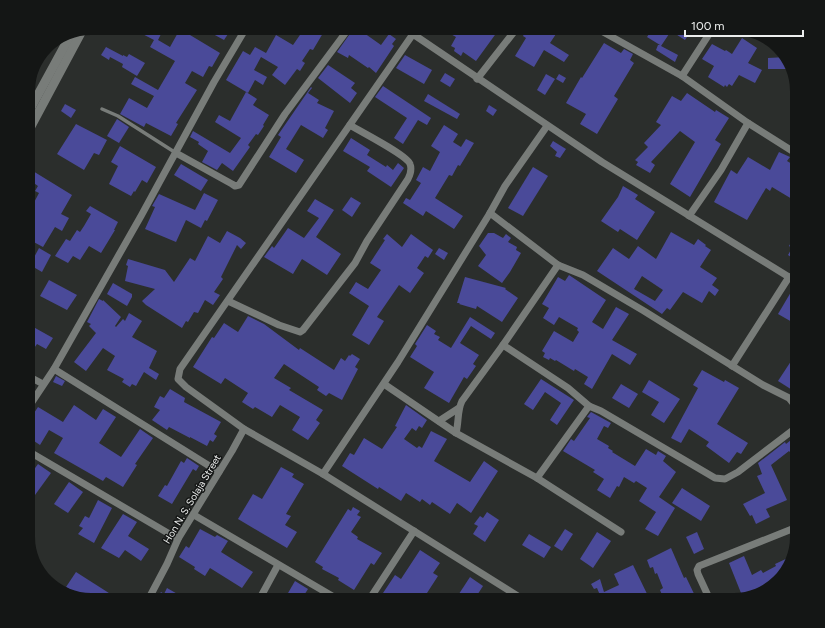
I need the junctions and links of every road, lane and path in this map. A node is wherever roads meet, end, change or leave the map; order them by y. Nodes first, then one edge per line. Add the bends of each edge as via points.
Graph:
1 (242, 35) edge
2 (345, 35) edge
3 (412, 35) edge
4 (414, 35) edge
5 (511, 35) edge
6 (609, 35) edge
7 (708, 35) edge
8 (79, 36) edge
9 (68, 40) edge
10 (682, 76) junction
11 (477, 78) junction
12 (35, 100) edge
13 (102, 109) dead end
14 (35, 119) edge
15 (748, 122) junction
16 (350, 125) junction
17 (547, 126) junction
18 (790, 149) edge
19 (176, 153) junction
20 (490, 213) junction
21 (689, 216) junction
22 (558, 265) junction
23 (789, 278) joint
24 (228, 301) junction
25 (503, 345) junction
26 (732, 366) junction
27 (54, 369) junction
28 (35, 380) edge
29 (43, 384) junction
30 (384, 384) junction
31 (35, 397) edge
32 (790, 399) edge
33 (589, 406) junction
34 (459, 408) junction
35 (439, 421) junction
36 (244, 429) junction
37 (790, 432) edge
38 (456, 433) junction
39 (35, 455) edge
40 (219, 472) junction
41 (323, 474) junction
42 (537, 478) junction
43 (194, 515) junction
44 (790, 530) edge
45 (414, 531) junction
46 (621, 532) dead end
47 (178, 539) junction
48 (278, 565) junction
49 (152, 593) edge
50 (263, 593) edge
51 (327, 593) edge
52 (374, 593) edge
53 (513, 593) edge
54 (707, 593) edge

1 - 19 street
2 - 19 street via 285,114 239,185 235,186
3 - 16 street
4 - 11 street
5 - 11 street
6 - 10 street
7 - 10 street
8 - 14 main road
9 - 12 main road
10 - 15 street
11 - 17 street
13 - 19 lane via 118,116
15 - 18 street
15 - 21 street via 721,170
16 - 24 street
16 - 24 street via 404,156 410,164 411,171 355,263 300,332
17 - 20 street via 505,186
17 - 21 street
19 - 27 street
20 - 22 street
20 - 30 street
21 - 23 street
22 - 25 street
22 - 26 street via 583,275
23 - 26 street
24 - 36 street via 180,369 178,379
25 - 33 street via 568,388
25 - 34 street
26 - 32 street
27 - 29 street
27 - 40 street
28 - 29 street
29 - 31 street
30 - 35 street
30 - 41 street
33 - 37 street via 715,478 725,479 738,472
33 - 42 street
34 - 35 street
34 - 38 street
35 - 38 street
36 - 40 street, Hon N. S. Solaja Street
36 - 41 street
38 - 42 street
39 - 47 street
40 - 43 street, Hon N. S. Solaja Street
41 - 45 street
42 - 46 street
43 - 47 street, Hon N. S. Solaja Street
43 - 48 street
44 - 54 street via 699,566 698,574
45 - 52 street
45 - 53 street
47 - 49 street, Hon N. S. Solaja Street
48 - 50 street
48 - 51 street

